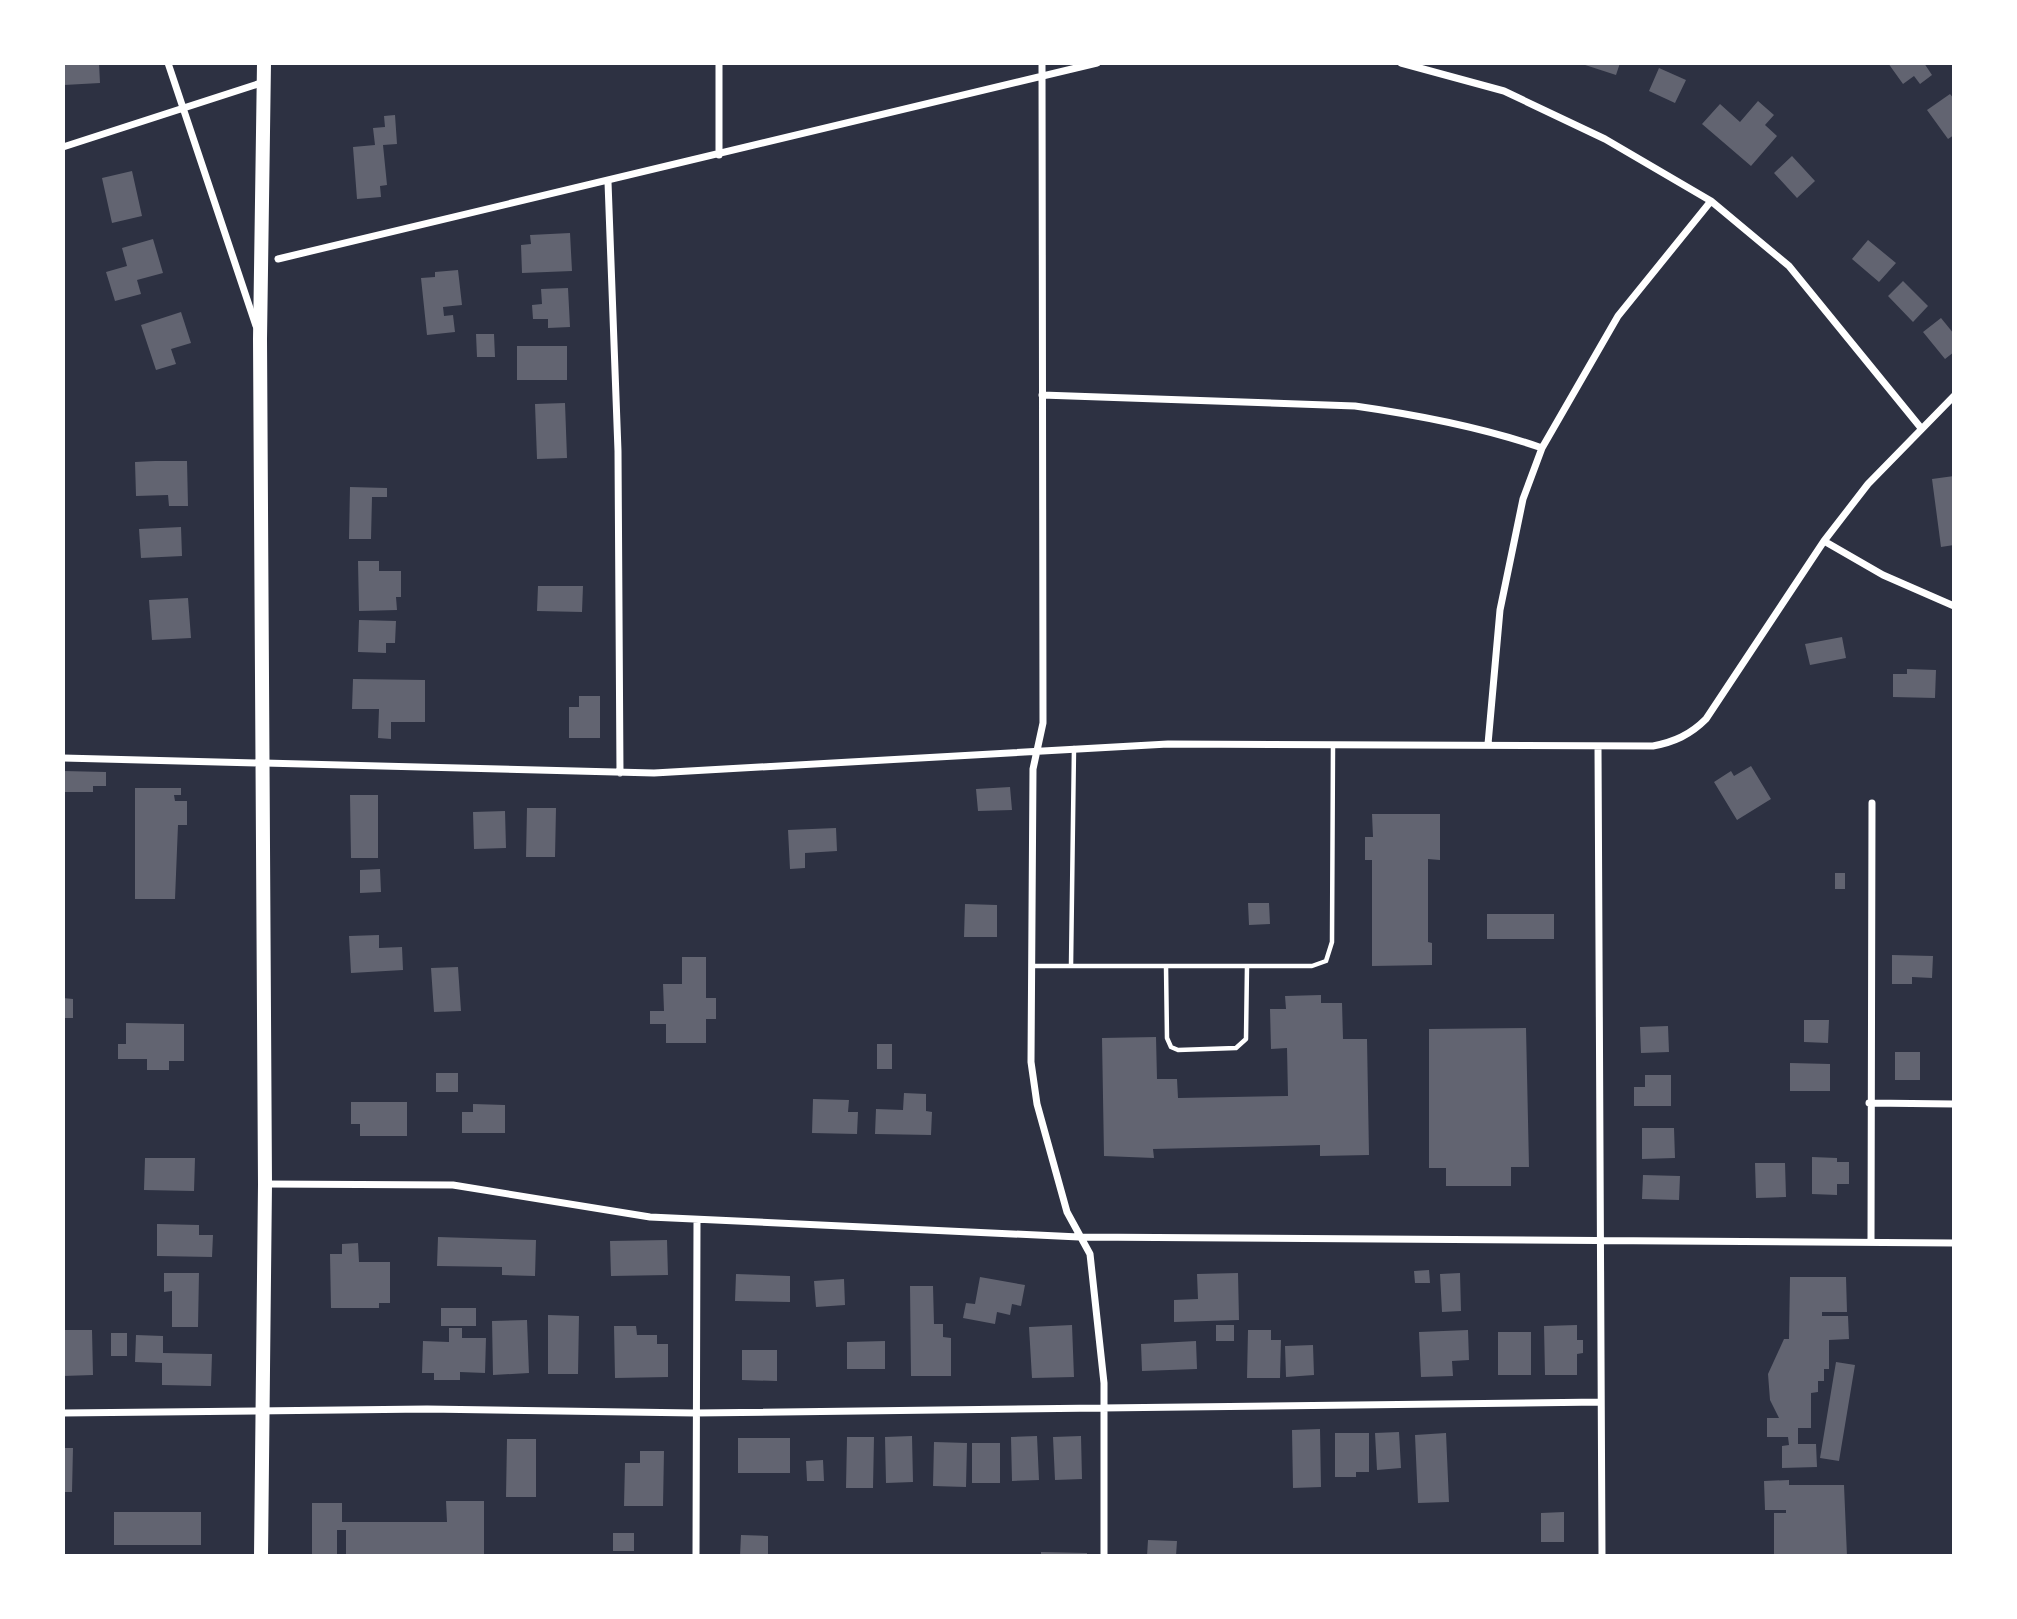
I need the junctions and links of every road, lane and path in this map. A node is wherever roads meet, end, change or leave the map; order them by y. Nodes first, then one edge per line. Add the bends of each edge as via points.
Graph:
1 (168, 63) edge
2 (264, 63) edge
3 (719, 63) edge
4 (1042, 63) edge
5 (1097, 63) edge
6 (1401, 63) edge
7 (1042, 76) junction
8 (264, 82) junction
9 (183, 107) junction
10 (63, 147) edge
11 (719, 155) junction
12 (608, 183) junction
13 (1711, 201) junction
14 (278, 260) dead end
15 (260, 340) junction
16 (1042, 395) junction
17 (1954, 396) edge
18 (1920, 428) junction
19 (1542, 448) junction
20 (1824, 541) junction
21 (1954, 606) edge
22 (1333, 744) junction
23 (1488, 744) junction
24 (1598, 746) junction
25 (1074, 748) junction
26 (1037, 749) junction
27 (63, 758) edge
28 (265, 762) junction
29 (620, 773) junction
30 (1872, 803) dead end
31 (1247, 965) junction
32 (1032, 966) junction
33 (1071, 966) junction
34 (1166, 966) junction
35 (1869, 1103) junction
36 (1954, 1104) edge
37 (265, 1184) junction
38 (697, 1220) junction
39 (1079, 1237) junction
40 (1600, 1238) junction
41 (1871, 1242) junction
42 (1954, 1243) edge
43 (1601, 1402) junction
44 (1104, 1408) junction
45 (263, 1410) junction
46 (63, 1413) edge
47 (695, 1413) junction
48 (261, 1556) edge
49 (696, 1556) edge
50 (1104, 1556) edge
51 (1602, 1556) edge

1 - 9 street
2 - 8 main road
3 - 11 street
4 - 7 street
5 - 7 street
6 - 13 street via 1504,91 1605,139
7 - 11 street
7 - 16 street
8 - 9 street
8 - 15 main road
9 - 10 street
9 - 15 street
11 - 12 street
12 - 14 street
12 - 29 street via 618,451
13 - 18 street via 1789,266
13 - 19 street via 1618,316
15 - 28 main road
16 - 19 street via 1355,406 1511,437
16 - 26 street via 1043,723
17 - 18 street
18 - 20 street
19 - 23 street via 1523,499 1500,610
20 - 21 street via 1883,575
20 - 24 street via 1695,730 1674,742 1653,746
22 - 23 street
22 - 25 street
22 - 31 lane via 1331,952 1326,961 1312,966
23 - 24 street
24 - 40 street
25 - 26 street
25 - 33 lane
26 - 29 street
26 - 32 street via 1033,769
27 - 28 street
28 - 29 street
28 - 37 main road
30 - 35 street
31 - 34 lane
31 - 34 lane via 1246,1039 1236,1048 1178,1050 1167,1038
32 - 33 lane
32 - 39 street via 1031,1062 1037,1104 1067,1212
33 - 34 lane
35 - 36 street
35 - 41 street
37 - 38 street via 453,1185 650,1217
37 - 45 main road
38 - 39 street
38 - 47 street
39 - 40 street
39 - 44 street via 1090,1254
40 - 41 street
40 - 43 street
41 - 42 street
43 - 44 street
43 - 51 street
44 - 47 street
44 - 50 street
45 - 46 street
45 - 47 street
45 - 48 main road
47 - 49 street

